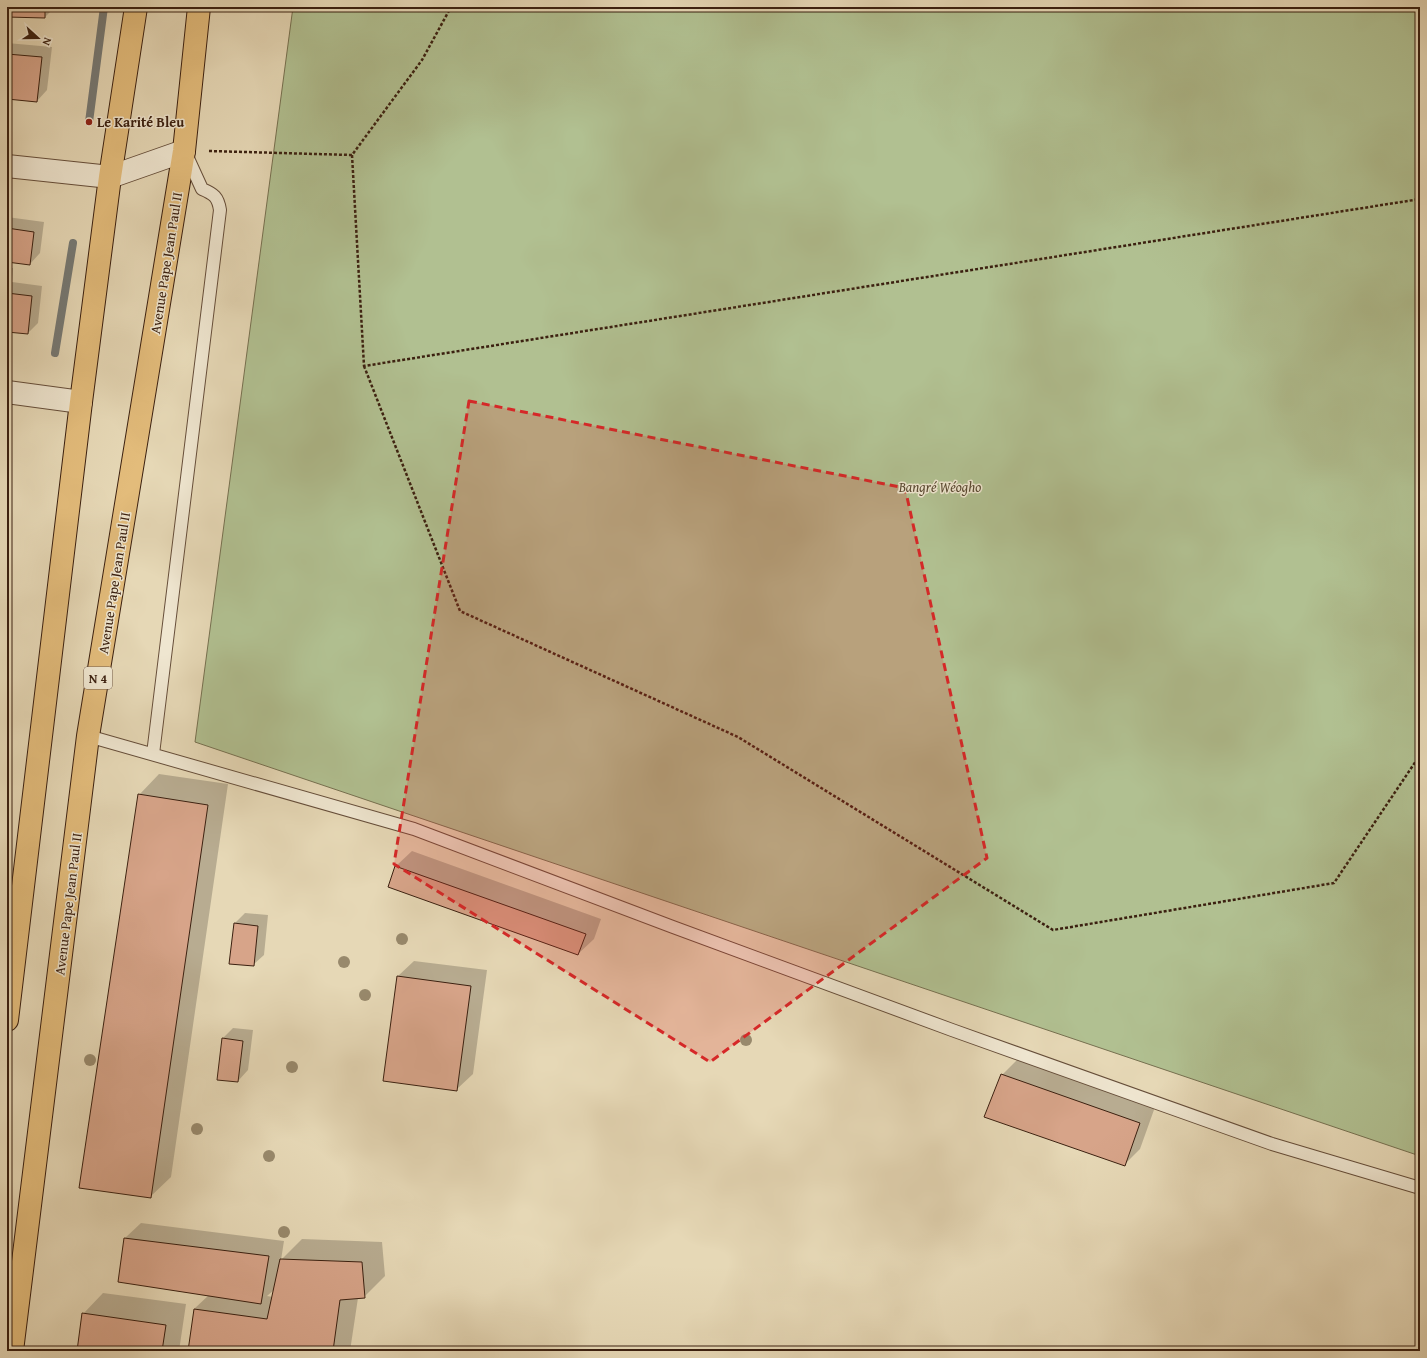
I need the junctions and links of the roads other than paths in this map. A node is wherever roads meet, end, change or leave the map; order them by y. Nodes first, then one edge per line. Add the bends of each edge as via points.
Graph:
1 (136, 7) edge
2 (199, 7) edge
3 (184, 151) junction
4 (7, 166) edge
5 (110, 178) junction
6 (7, 392) edge
7 (82, 402) junction
8 (88, 736) junction
9 (152, 754) junction
10 (7, 1020) edge
11 (1420, 1188) edge
12 (12, 1351) edge

1 - 5 highway
2 - 3 highway, Avenue Pape Jean Paul II / N 4
3 - 5 street
3 - 8 highway, Avenue Pape Jean Paul II / N 4
3 - 9 lane via 202,189 212,193 219,202 220,210
4 - 5 street
5 - 7 highway
6 - 7 street
7 - 10 highway
8 - 9 lane
8 - 12 highway, Avenue Pape Jean Paul II / N 4
9 - 11 lane via 414,828 952,1030 1272,1144

